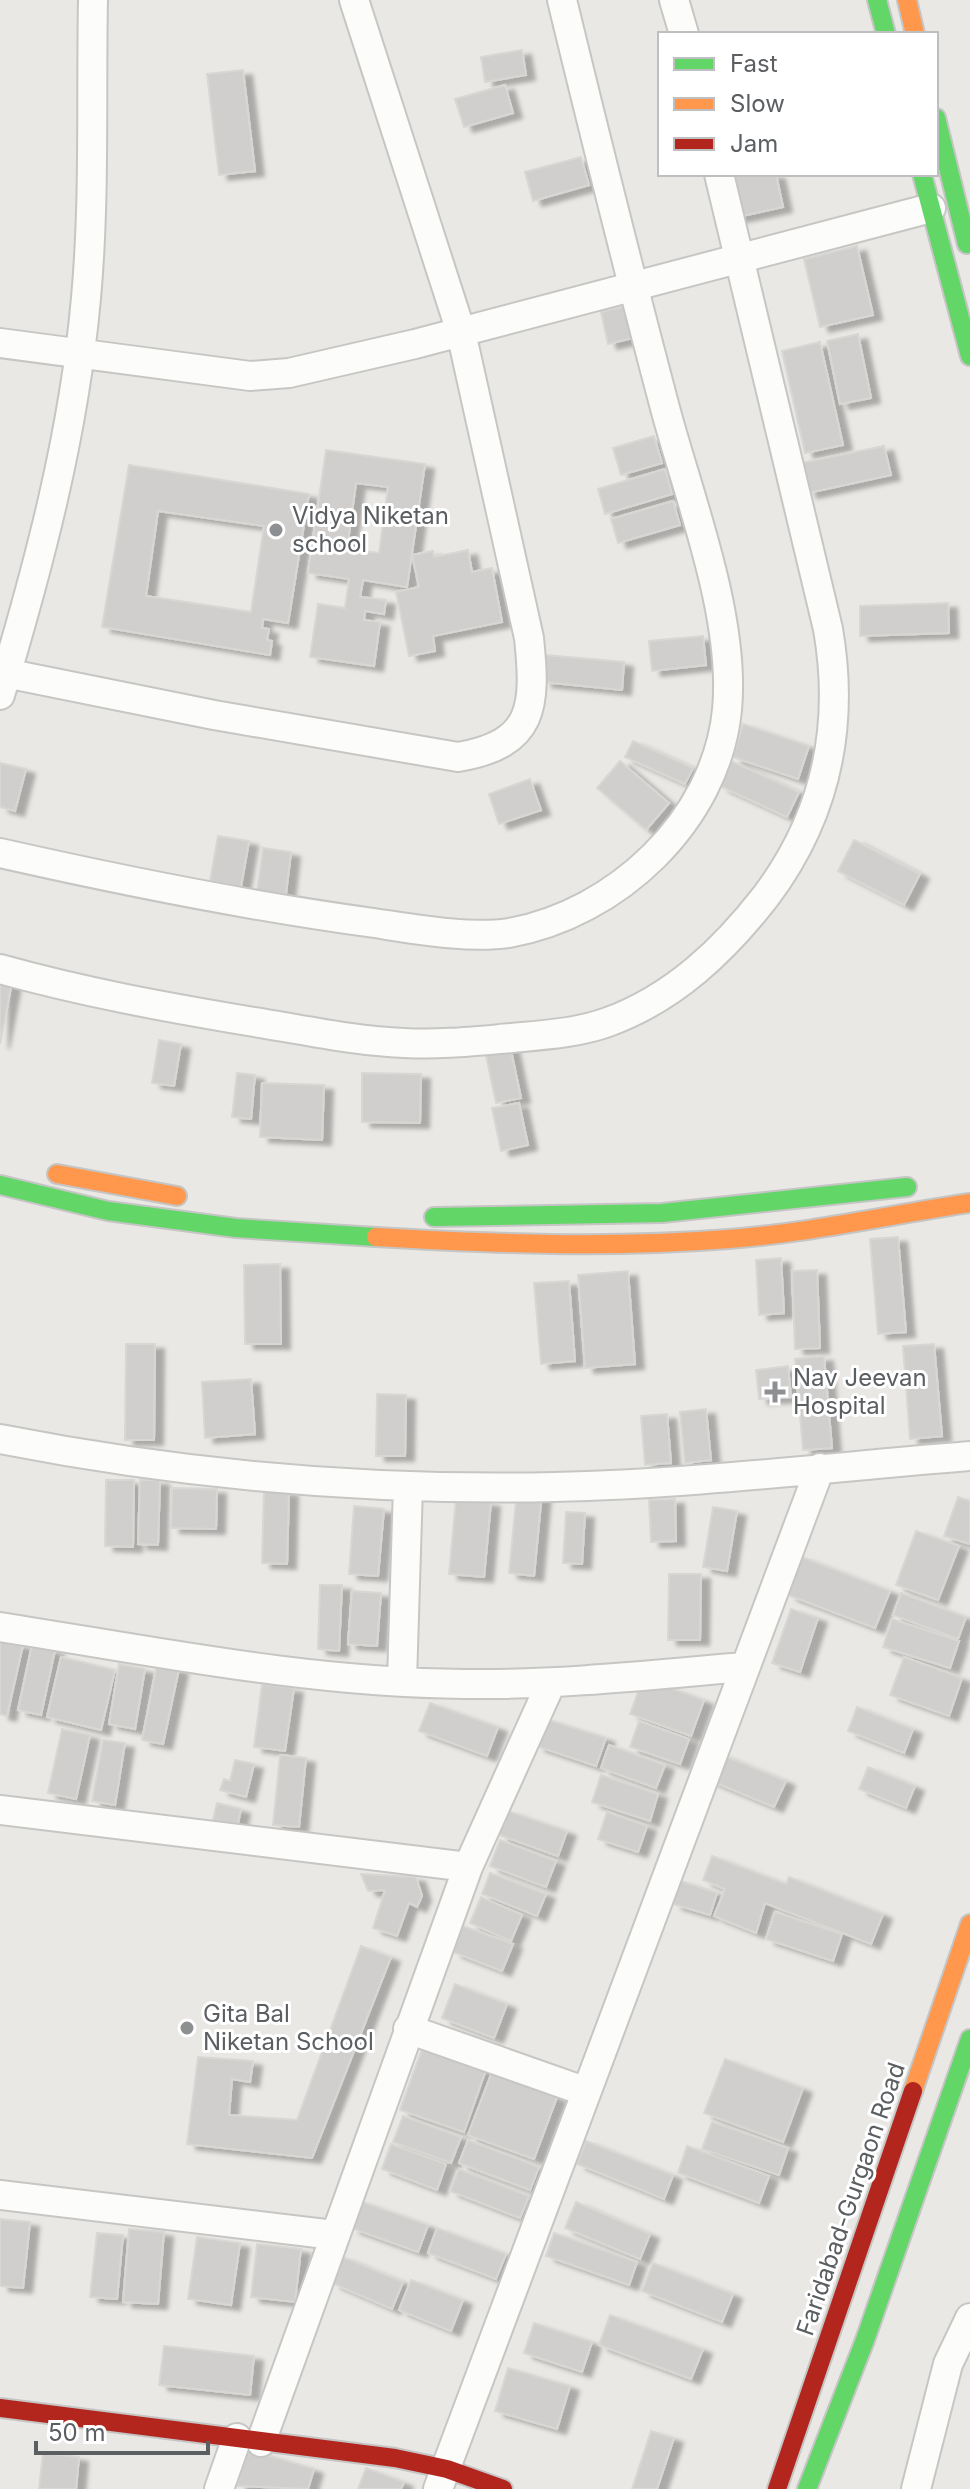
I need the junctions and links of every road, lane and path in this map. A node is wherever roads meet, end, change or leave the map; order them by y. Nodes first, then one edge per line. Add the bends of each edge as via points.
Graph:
1 (93, 0) edge
2 (354, 0) edge
3 (562, 0) edge
4 (674, 0) edge
5 (877, 0) edge
6 (907, 0) edge
7 (683, 32) edge
8 (885, 32) edge
9 (915, 32) edge
10 (938, 126) edge
11 (720, 176) edge
12 (923, 176) edge
13 (931, 208) junction
14 (970, 255) edge
15 (740, 258) junction
16 (633, 287) junction
17 (461, 332) junction
18 (0, 343) edge
19 (79, 353) junction
20 (970, 356) edge
21 (2, 680) edge
22 (0, 853) edge
23 (0, 969) edge
24 (37, 1169) dead end
25 (926, 1184) dead end
26 (0, 1185) edge
27 (203, 1199) dead end
28 (970, 1203) edge
29 (414, 1216) dead end
30 (0, 1439) edge
31 (970, 1456) edge
32 (820, 1468) junction
33 (408, 1486) junction
34 (0, 1627) edge
35 (744, 1667) junction
36 (402, 1681) junction
37 (551, 1683) junction
38 (0, 1810) edge
39 (468, 1867) junction
40 (970, 1924) edge
41 (408, 2029) junction
42 (968, 2053) edge
43 (584, 2091) junction
44 (0, 2195) edge
45 (334, 2235) junction
46 (970, 2318) edge
47 (0, 2408) edge
48 (249, 2440) junction
49 (442, 2479) edge
50 (219, 2489) edge
51 (503, 2489) edge
52 (777, 2489) edge
53 (807, 2489) edge
54 (916, 2489) edge

1 - 19 street via 89,263
2 - 17 street
3 - 16 street
4 - 7 street
5 - 8 street
6 - 9 street
10 - 14 street
11 - 15 street
12 - 13 street
13 - 15 street
13 - 20 street
15 - 16 street
15 - 23 street via 828,629 836,683 835,726 818,806 797,851 732,940 687,979 608,1022 543,1035 448,1044 386,1041 199,1013
16 - 17 street
16 - 22 street via 717,600 727,710 708,779 675,834 640,871 584,908 506,933 432,931 304,914
17 - 19 street via 269,376
17 - 21 street via 534,681 523,727 508,740 486,752 458,757 419,753
18 - 19 street
19 - 21 street via 37,578
24 - 27 street
25 - 29 street via 662,1213
26 - 28 street via 108,1211 236,1228 489,1244 732,1239
30 - 33 street via 194,1470 323,1484
31 - 32 street
32 - 33 street via 554,1487
32 - 35 street
33 - 36 street
34 - 36 street via 277,1670
35 - 37 street
35 - 43 street
36 - 37 street
37 - 39 street
38 - 39 street
39 - 41 street
40 - 52 street, Faridabad-Gurgaon Road
41 - 43 street
41 - 45 street
42 - 53 street
43 - 49 street
44 - 45 street
45 - 48 street
46 - 54 street via 948,2364
47 - 48 street
48 - 49 street via 395,2458
48 - 50 street
49 - 51 street

